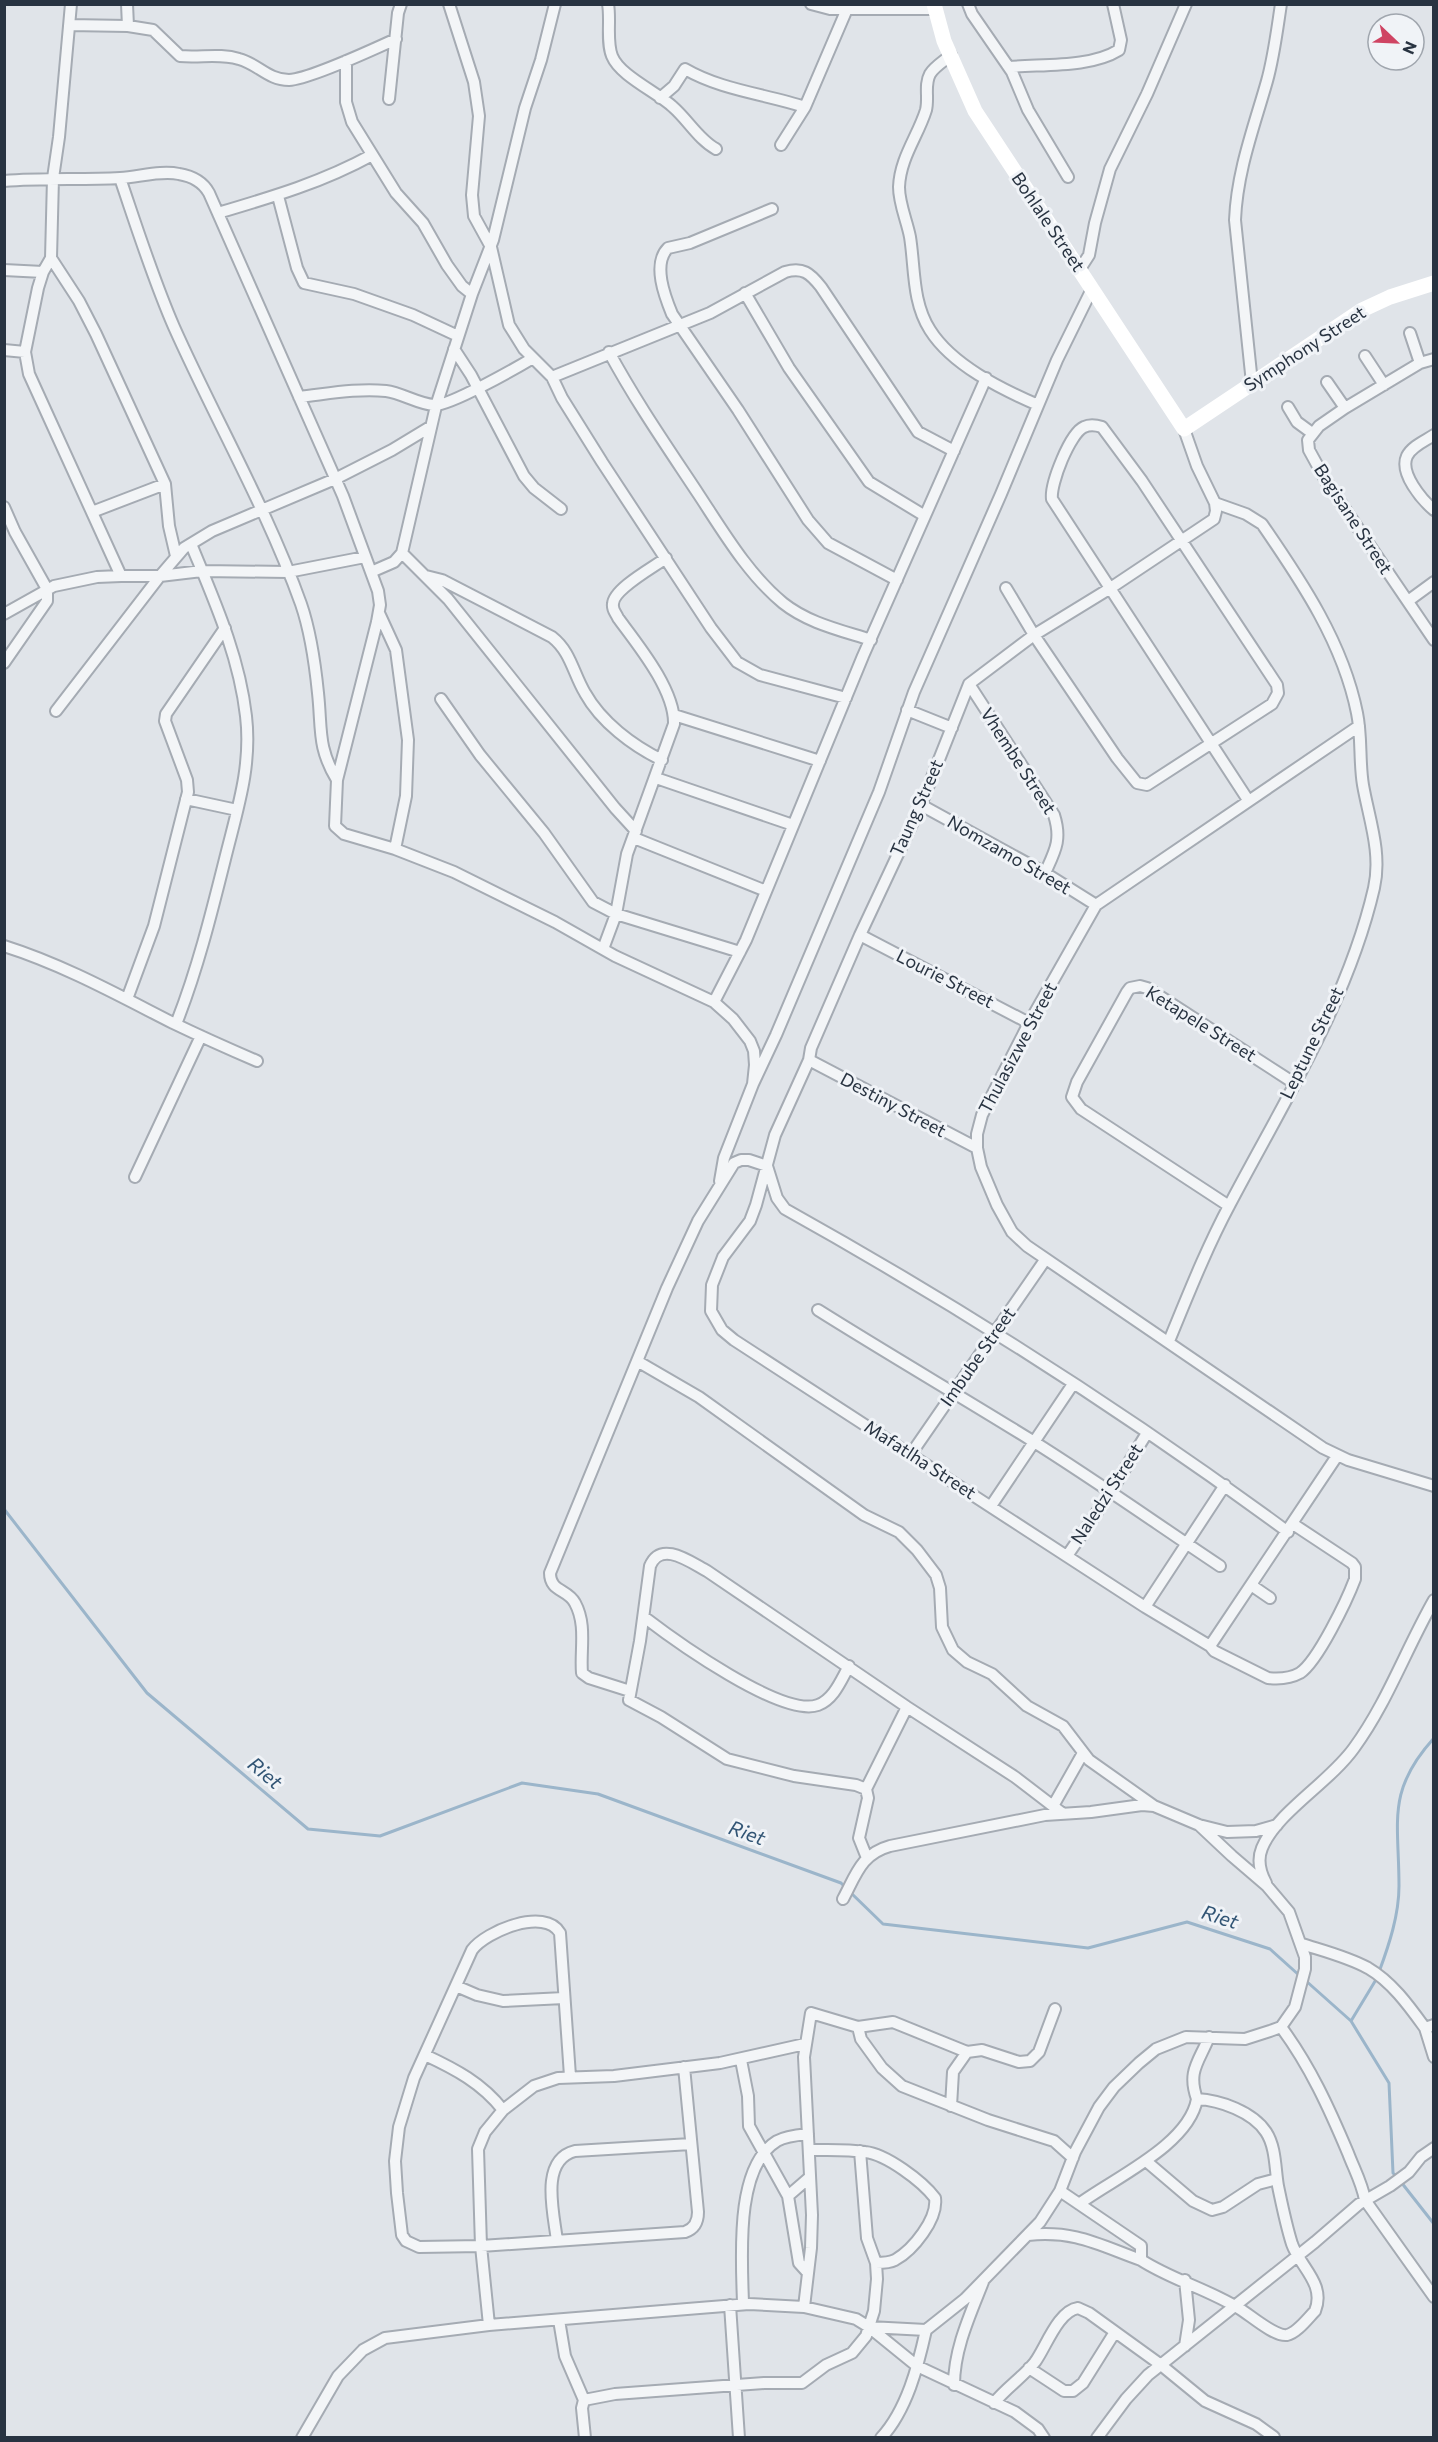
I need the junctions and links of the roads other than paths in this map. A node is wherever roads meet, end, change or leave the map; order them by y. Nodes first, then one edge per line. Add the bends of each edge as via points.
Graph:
1 (71, 4) edge
2 (127, 4) edge
3 (401, 4) edge
4 (449, 4) edge
5 (555, 4) edge
6 (608, 4) edge
7 (811, 4) edge
8 (968, 4) edge
9 (1113, 4) edge
10 (1186, 4) edge
11 (1281, 4) edge
12 (934, 7) edge
13 (847, 9) junction
14 (69, 26) junction
15 (128, 26) junction
16 (396, 39) junction
17 (951, 56) junction
18 (345, 61) junction
19 (1009, 67) junction
20 (660, 98) junction
21 (389, 99) dead end
22 (805, 107) junction
23 (781, 145) dead end
24 (716, 149) dead end
25 (372, 155) junction
26 (1068, 177) dead end
27 (53, 178) junction
28 (120, 178) junction
29 (4, 181) edge
30 (278, 196) junction
31 (772, 209) dead end
32 (218, 213) junction
33 (491, 247) junction
34 (51, 258) junction
35 (1080, 269) junction
36 (4, 270) edge
37 (43, 272) junction
38 (1434, 283) edge
39 (1092, 289) junction
40 (746, 293) junction
41 (472, 294) junction
42 (681, 325) junction
43 (1410, 333) dead end
44 (458, 336) junction
45 (454, 349) junction
46 (4, 350) edge
47 (25, 352) junction
48 (609, 352) junction
49 (1365, 356) dead end
50 (533, 358) junction
51 (1434, 359) edge
52 (1420, 363) junction
53 (552, 377) junction
54 (986, 378) junction
55 (1327, 382) dead end
56 (1252, 383) junction
57 (1384, 385) junction
58 (477, 387) junction
59 (299, 397) junction
60 (1038, 405) junction
61 (436, 406) junction
62 (1288, 407) dead end
63 (1345, 408) junction
64 (430, 427) junction
65 (1184, 429) junction
66 (1312, 433) junction
67 (1434, 435) edge
68 (954, 452) junction
69 (335, 479) junction
70 (165, 484) junction
71 (1215, 503) junction
72 (4, 507) edge
73 (561, 509) dead end
74 (1434, 510) edge
75 (261, 511) junction
76 (92, 512) junction
77 (925, 516) junction
78 (1181, 543) junction
79 (191, 544) junction
80 (402, 553) junction
81 (177, 556) junction
82 (365, 557) junction
83 (666, 558) junction
84 (202, 571) junction
85 (288, 572) junction
86 (371, 572) junction
87 (121, 576) junction
88 (160, 576) junction
89 (426, 576) junction
90 (897, 580) junction
91 (1434, 582) edge
92 (1006, 588) dead end
93 (47, 589) junction
94 (1110, 589) junction
95 (1408, 601) junction
96 (379, 613) junction
97 (4, 614) edge
98 (225, 628) junction
99 (1034, 635) junction
100 (871, 640) junction
101 (1434, 640) edge
102 (4, 663) edge
103 (969, 684) junction
104 (846, 698) junction
105 (441, 699) dead end
106 (907, 710) junction
107 (56, 711) dead end
108 (674, 716) junction
109 (1359, 726) junction
110 (952, 728) junction
111 (1211, 744) junction
112 (663, 760) junction
113 (820, 761) junction
114 (656, 778) junction
115 (337, 780) junction
116 (186, 799) junction
117 (1248, 800) junction
118 (921, 805) junction
119 (237, 810) junction
120 (794, 825) junction
121 (635, 834) junction
122 (395, 849) junction
123 (1045, 873) junction
124 (766, 891) junction
125 (1096, 905) junction
126 (616, 914) junction
127 (860, 935) junction
128 (4, 946) edge
129 (603, 949) junction
130 (740, 952) junction
131 (127, 999) junction
132 (714, 1002) junction
133 (1029, 1023) junction
134 (176, 1024) junction
135 (201, 1036) junction
136 (809, 1060) junction
137 (257, 1061) dead end
138 (1294, 1083) junction
139 (753, 1084) junction
140 (977, 1148) junction
141 (767, 1166) junction
142 (135, 1177) dead end
143 (719, 1184) junction
144 (1228, 1206) junction
145 (1046, 1260) junction
146 (818, 1310) dead end
147 (994, 1333) junction
148 (1169, 1341) junction
149 (637, 1361) junction
150 (1073, 1384) junction
151 (953, 1392) junction
152 (1147, 1433) junction
153 (1034, 1441) junction
154 (911, 1454) junction
155 (1337, 1456) junction
156 (1225, 1485) junction
157 (1434, 1486) edge
158 (1110, 1493) junction
159 (991, 1506) junction
160 (1290, 1528) junction
161 (1186, 1544) junction
162 (1067, 1556) junction
163 (1220, 1566) dead end
164 (1251, 1585) junction
165 (1270, 1598) dead end
166 (1434, 1600) edge
167 (1145, 1607) junction
168 (644, 1617) junction
169 (1210, 1646) junction
170 (849, 1666) junction
171 (630, 1691) junction
172 (907, 1707) junction
173 (1083, 1753) junction
174 (866, 1789) junction
175 (1154, 1806) junction
176 (1057, 1810) junction
177 (1199, 1825) junction
178 (1276, 1825) junction
179 (867, 1858) junction
180 (1267, 1886) junction
181 (843, 1899) dead end
182 (1302, 1944) junction
183 (456, 1986) junction
184 (564, 1998) junction
185 (1054, 2009) dead end
186 (1430, 2026) edge
187 (858, 2027) junction
188 (1281, 2027) junction
189 (1209, 2037) junction
190 (805, 2044) junction
191 (967, 2052) junction
192 (425, 2055) junction
193 (1434, 2057) edge
194 (741, 2060) junction
195 (684, 2067) junction
196 (570, 2076) junction
197 (1197, 2099) junction
198 (951, 2106) junction
199 (502, 2110) junction
200 (808, 2134) junction
201 (691, 2144) junction
202 (1434, 2148) edge
203 (809, 2150) junction
204 (860, 2151) junction
205 (764, 2153) junction
206 (1073, 2158) junction
207 (1146, 2161) junction
208 (810, 2177) junction
209 (1277, 2178) junction
210 (1060, 2191) junction
211 (788, 2196) junction
212 (1365, 2200) junction
213 (1079, 2204) junction
214 (1028, 2235) junction
215 (557, 2241) junction
216 (481, 2246) junction
217 (1297, 2256) junction
218 (1141, 2260) junction
219 (876, 2263) junction
220 (808, 2273) junction
221 (985, 2277) junction
222 (1185, 2280) junction
223 (1434, 2297) edge
224 (743, 2304) junction
225 (730, 2305) junction
226 (1235, 2306) junction
227 (804, 2307) junction
228 (559, 2320) junction
229 (489, 2325) junction
230 (869, 2327) junction
231 (926, 2330) junction
232 (1115, 2332) junction
233 (1185, 2346) junction
234 (1161, 2365) junction
235 (917, 2366) junction
236 (1029, 2368) junction
237 (954, 2385) junction
238 (736, 2386) junction
239 (584, 2400) junction
240 (994, 2403) junction
241 (1274, 2437) edge
242 (302, 2438) edge
243 (585, 2438) edge
244 (739, 2438) edge
245 (881, 2438) edge
246 (1044, 2438) edge
247 (1097, 2438) edge

1 - 14 street
2 - 15 street
3 - 16 street
4 - 33 street via 474,82 479,116 472,195 474,216
5 - 33 street
6 - 20 street via 612,57
7 - 13 street
8 - 19 street
9 - 19 street via 1121,40 1119,50 1108,57
10 - 35 street via 1110,169 1089,255
11 - 56 street via 1268,78 1236,195 1235,220
12 - 13 street
12 - 17 street, Bohlale Street
13 - 22 street
14 - 15 street
14 - 27 street
15 - 18 street via 153,30 180,57 223,55 240,59 278,79 291,80
16 - 18 street
16 - 21 street
17 - 35 street, Bohlale Street via 975,111
17 - 54 street via 931,72 925,113 906,154 899,188 921,313 930,332
18 - 25 street via 346,102 352,122
19 - 26 street via 1028,110
20 - 22 street via 685,69 701,78
20 - 24 street
22 - 23 street
25 - 30 street
25 - 41 street via 396,193 423,223 447,266
27 - 28 street
27 - 29 street
27 - 34 street
28 - 32 street via 174,173 188,176 207,188
28 - 75 street via 174,327
30 - 32 street
30 - 44 street via 304,283 354,294
31 - 42 street via 664,252 664,293
32 - 59 street
33 - 41 street
33 - 50 street via 509,325
34 - 37 street
34 - 70 street via 87,318
35 - 39 street, Bohlale Street
36 - 37 street
37 - 47 street
38 - 56 street, Symphony Street via 1362,310
39 - 60 street
39 - 65 street, Bohlale Street
40 - 42 street
40 - 68 street via 785,272 797,268 806,272 845,321 918,432
40 - 77 street via 789,368 869,482
41 - 44 street
42 - 48 street
42 - 90 street via 808,520 828,543
43 - 52 street
44 - 45 street
45 - 58 street
45 - 61 street
46 - 47 street
47 - 76 street via 29,374
48 - 53 street
48 - 100 street via 627,387 740,556 767,588 809,620
49 - 57 street
50 - 53 street
50 - 58 street
51 - 52 street
52 - 57 street
53 - 83 street
54 - 60 street
54 - 68 street
55 - 63 street
56 - 65 street, Symphony Street
57 - 63 street
58 - 61 street
58 - 73 street via 524,476
59 - 61 street via 384,391
59 - 69 street
60 - 106 street
61 - 64 street
62 - 66 street via 1297,422
63 - 66 street
64 - 69 street
64 - 80 street
65 - 71 street
66 - 95 street, Bagisane Street via 1309,450 1317,465
67 - 74 street via 1415,447 1405,463 1407,474
68 - 77 street
69 - 75 street
69 - 82 street
70 - 76 street
70 - 81 street via 168,526
71 - 78 street via 1214,519
71 - 109 street, Leptune Street via 1254,518 1268,533 1338,650
72 - 93 street
75 - 79 street
75 - 85 street
76 - 87 street
77 - 90 street
78 - 94 street
78 - 94 street via 1107,431 1095,425 1080,429 1056,475 1052,499
78 - 111 street via 1279,689 1272,704
79 - 81 street
79 - 84 street
80 - 86 street via 394,562
80 - 89 street
81 - 88 street
82 - 85 street
82 - 86 street
83 - 104 street via 737,662 760,675
83 - 108 street via 619,592 612,602 618,618 663,686
84 - 85 street
84 - 88 street
84 - 98 street
85 - 115 street via 309,627 322,749
86 - 96 street via 380,599
87 - 88 street
87 - 93 street
88 - 107 street
89 - 112 street via 442,580 563,645 597,712
89 - 121 street
90 - 100 street
91 - 95 street
92 - 99 street
93 - 97 street
93 - 102 street via 47,601
94 - 99 street
94 - 111 street
95 - 101 street, Bagisane Street
96 - 115 street
96 - 122 street via 396,650 408,740 406,796
98 - 116 street via 166,714 165,721 188,780
98 - 119 street via 233,649 246,718 247,769
99 - 103 street
99 - 111 street via 1137,783 1147,785
100 - 104 street
103 - 110 street, Taung Street
103 - 123 street, Vhembe Street via 1054,815 1058,843
104 - 113 street
105 - 126 street via 593,902
106 - 110 street
106 - 139 street via 879,792
108 - 112 street
108 - 113 street
109 - 117 street, Thulasizwe Street
109 - 138 street, Leptune Street via 1363,784 1376,851 1374,887 1329,1015
110 - 118 street, Taung Street
111 - 117 street
112 - 114 street
113 - 120 street
114 - 120 street
114 - 121 street
115 - 122 street via 334,826 344,834
116 - 119 street
116 - 131 street via 153,926
117 - 125 street, Thulasizwe Street
118 - 123 street, Nomzamo Street
118 - 127 street, Taung Street
119 - 134 street via 206,932
120 - 124 street
121 - 124 street
121 - 126 street via 623,870
122 - 129 street via 454,872
123 - 125 street, Nomzamo Street
124 - 130 street
125 - 133 street, Thulasizwe Street
126 - 129 street
126 - 130 street
127 - 133 street, Lourie Street
127 - 136 street, Taung Street
128 - 131 street via 52,963
129 - 132 street
130 - 132 street
131 - 134 street
132 - 139 street via 750,1041 755,1065
133 - 140 street, Thulasizwe Street via 982,1115
134 - 135 street
135 - 137 street
135 - 142 street
136 - 140 street, Destiny Street
136 - 141 street, Taung Street via 775,1134
138 - 144 street, Leptune Street
138 - 144 street, Ketapele Street via 1140,986 1127,992 1077,1082 1072,1098 1075,1104
139 - 143 street via 724,1158
140 - 145 street, Thulasizwe Street via 981,1167 1012,1232
141 - 143 street via 741,1160 734,1163
141 - 147 street, Naledzi Street via 777,1198 785,1209 894,1270
141 - 154 street, Mafatlha Street via 750,1221 716,1272 710,1301 716,1322 735,1340
143 - 149 street via 694,1230
144 - 148 street, Leptune Street
145 - 147 street, Imbube Street
145 - 148 street, Thulasizwe Street
146 - 151 street
147 - 150 street, Naledzi Street
147 - 151 street, Imbube Street
148 - 155 street, Thulasizwe Street
149 - 171 street via 568,1524 550,1578 556,1589 575,1602 578,1610 583,1640 582,1673
149 - 173 street via 699,1397 864,1515 899,1532 936,1575 942,1627 952,1650 992,1674 1027,1706 1063,1726
150 - 152 street, Naledzi Street
150 - 153 street
151 - 153 street
151 - 154 street, Imbube Street
152 - 156 street, Naledzi Street
152 - 158 street, Naledzi Street
153 - 158 street
153 - 159 street
154 - 159 street, Mafatlha Street
155 - 157 street, Thulasizwe Street
155 - 160 street
156 - 160 street, Naledzi Street
156 - 161 street
158 - 161 street
158 - 162 street, Naledzi Street
159 - 162 street, Mafatlha Street
160 - 164 street
160 - 169 street, Mafatlha Street via 1355,1567 1353,1586 1314,1658 1300,1672 1271,1679 1221,1656
161 - 163 street
161 - 167 street
162 - 167 street, Mafatlha Street
164 - 165 street
164 - 169 street
166 - 178 street via 1386,1696 1353,1750 1331,1776
167 - 169 street, Mafatlha Street
168 - 170 street via 745,1683 798,1707 827,1700
168 - 170 street via 654,1558 676,1555 707,1571
168 - 171 street
170 - 172 street
171 - 174 street via 631,1703 727,1759
172 - 174 street
172 - 176 street via 1015,1777
173 - 175 street
173 - 176 street
174 - 179 street via 859,1838
175 - 176 street via 1092,1812
175 - 177 street
176 - 179 street via 890,1846
177 - 178 street via 1237,1832
177 - 180 street
178 - 180 street via 1259,1858
179 - 181 street
180 - 182 street via 1289,1912
182 - 186 street via 1368,1968
182 - 188 street via 1305,1969 1295,2007
183 - 184 street via 503,2001
183 - 184 street via 472,1950 489,1935 511,1925 545,1924 558,1929 562,1940
183 - 192 street
184 - 196 street
185 - 191 street via 1039,2052 1030,2061 1019,2062 982,2050
186 - 193 street
187 - 190 street via 811,2013
187 - 191 street via 893,2022
187 - 198 street via 861,2039 896,2082
188 - 189 street via 1245,2039
188 - 212 street via 1299,2051 1332,2115 1363,2186
189 - 197 street via 1192,2074
189 - 206 street via 1170,2042 1139,2063 1107,2096
190 - 194 street
190 - 200 street
191 - 198 street via 953,2072
192 - 199 street via 465,2074
192 - 216 street via 408,2094 396,2142 402,2235 415,2246
194 - 195 street
194 - 205 street via 749,2126
195 - 196 street via 614,2076
195 - 201 street
196 - 199 street via 534,2086
197 - 207 street via 1193,2113 1173,2138
197 - 209 street via 1225,2103 1262,2127 1270,2142
198 - 206 street via 1054,2141
199 - 216 street via 485,2132 478,2150
200 - 203 street
200 - 205 street via 782,2139
201 - 215 street via 568,2153 552,2178
201 - 215 street via 698,2217 693,2229
202 - 212 street via 1392,2185
203 - 204 street
203 - 208 street
204 - 219 street via 867,2238
204 - 219 street via 881,2156 904,2171 936,2202 916,2241 897,2259
205 - 211 street
205 - 224 street via 746,2195
206 - 210 street
207 - 209 street via 1193,2201 1212,2210 1258,2184
207 - 213 street
208 - 211 street
208 - 220 street
209 - 217 street
210 - 213 street
210 - 214 street
211 - 220 street via 799,2263
212 - 217 street
212 - 223 street
213 - 218 street via 1141,2246
214 - 218 street via 1054,2233 1087,2239
214 - 221 street
215 - 216 street
216 - 229 street
217 - 226 street
217 - 226 street via 1314,2280 1318,2298 1315,2311 1297,2328 1287,2335 1281,2334
218 - 222 street
219 - 230 street via 876,2300
220 - 227 street
221 - 231 street via 965,2299
221 - 237 street via 965,2330 954,2369
222 - 226 street
222 - 233 street via 1189,2320
224 - 225 street
224 - 227 street
225 - 228 street
225 - 238 street
226 - 233 street
227 - 230 street via 856,2319
228 - 229 street
228 - 239 street via 565,2356
229 - 242 street via 393,2336 372,2344 338,2376
230 - 231 street
230 - 235 street
230 - 238 street via 852,2353 826,2365 808,2380
231 - 235 street
232 - 234 street
232 - 236 street via 1082,2309 1069,2310
232 - 236 street via 1083,2384 1073,2391 1064,2391
233 - 234 street
234 - 241 street via 1205,2401 1256,2424
234 - 247 street via 1139,2383
235 - 237 street
235 - 245 street via 897,2415
236 - 240 street
237 - 240 street
238 - 239 street via 615,2394
238 - 244 street
239 - 243 street
240 - 246 street via 1016,2412

